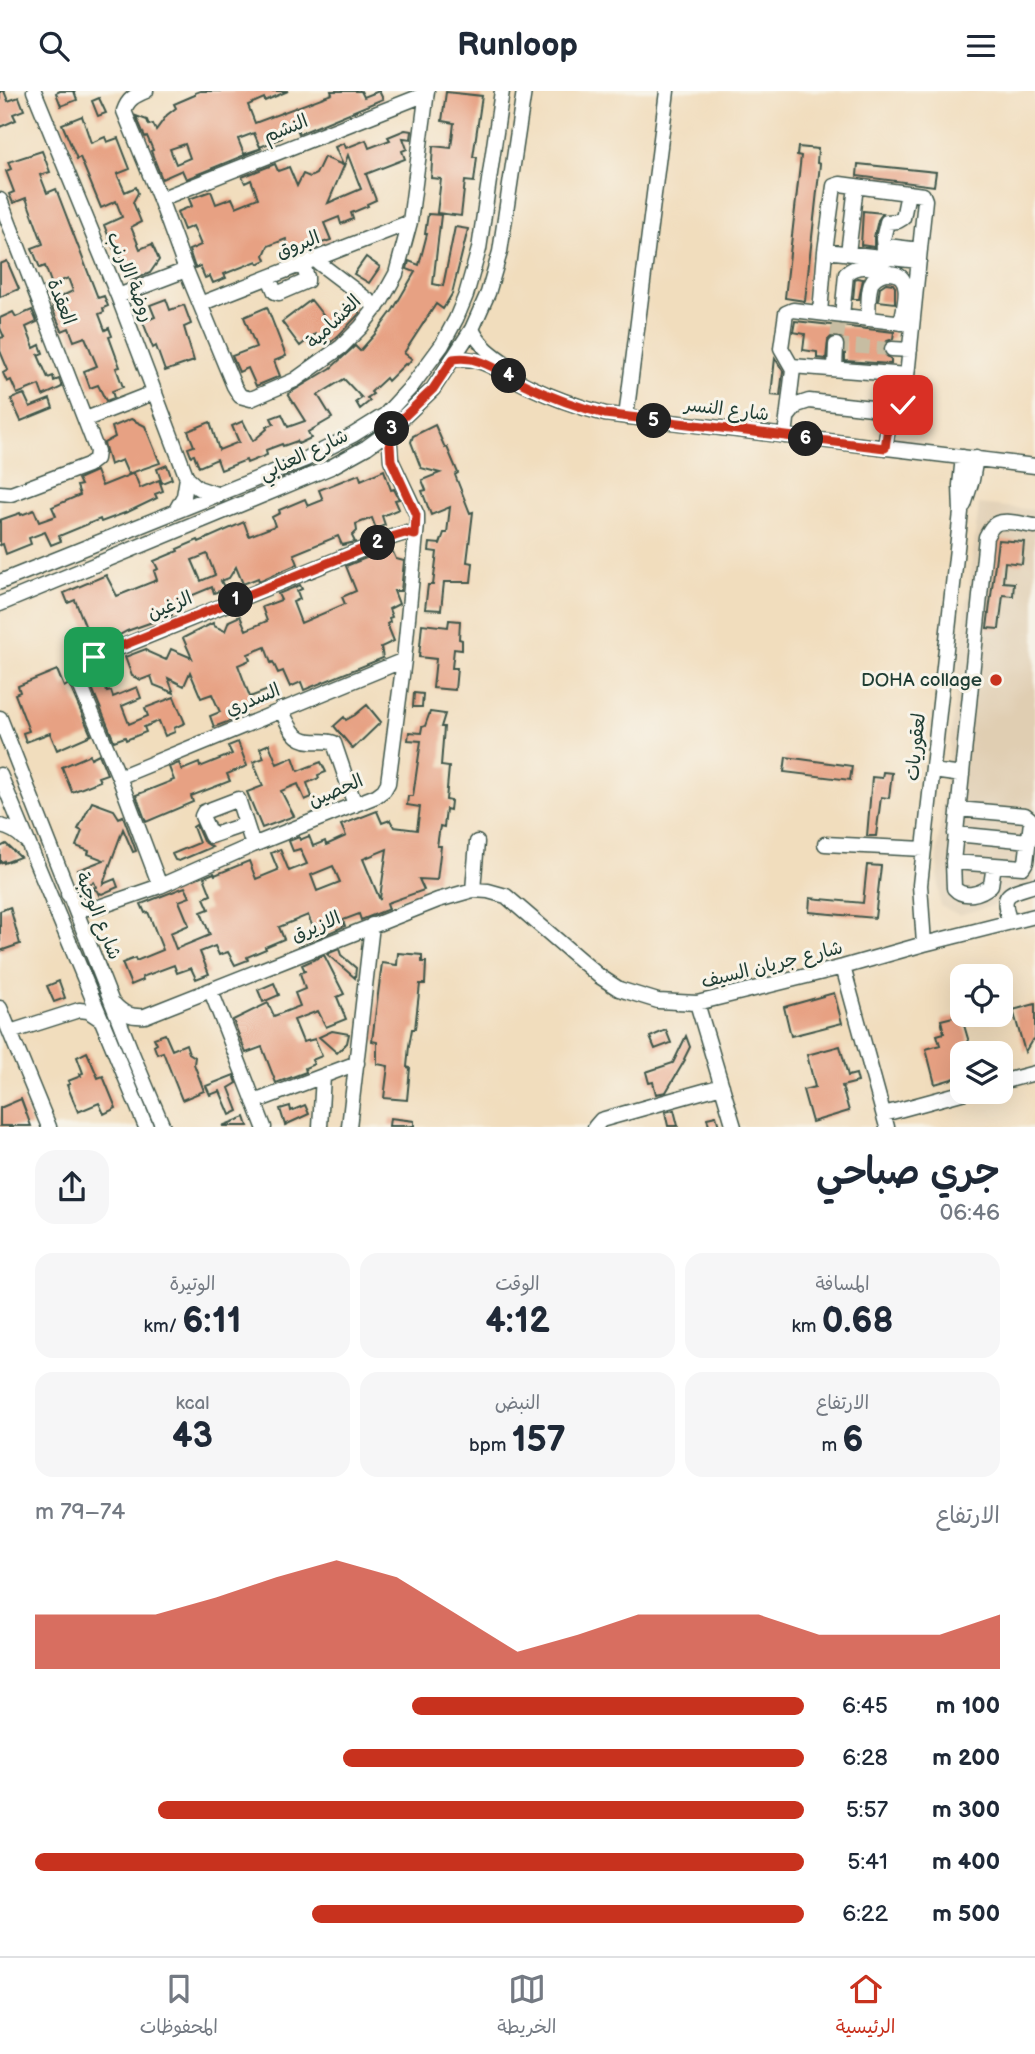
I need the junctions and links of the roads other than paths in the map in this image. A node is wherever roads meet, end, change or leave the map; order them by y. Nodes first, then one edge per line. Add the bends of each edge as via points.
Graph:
1 (34, 91) edge
2 (146, 91) edge
3 (502, 91) edge
4 (524, 91) edge
5 (667, 91) edge
6 (426, 92) edge
7 (856, 186) junction
8 (908, 193) junction
9 (160, 199) junction
10 (0, 201) edge
11 (410, 222) junction
12 (825, 251) junction
13 (848, 253) junction
14 (883, 253) junction
15 (919, 256) junction
16 (309, 262) junction
17 (186, 270) junction
18 (889, 273) junction
19 (118, 296) junction
20 (200, 304) junction
21 (377, 307) junction
22 (820, 313) junction
23 (840, 318) junction
24 (867, 319) junction
25 (906, 323) junction
26 (472, 329) junction
27 (836, 345) dead end
28 (892, 349) tunnel mouth
29 (910, 350) junction
30 (453, 359) junction
31 (792, 366) junction
32 (835, 369) junction
33 (907, 375) junction
34 (155, 392) junction
35 (544, 392) junction
36 (789, 415) junction
37 (626, 417) junction
38 (86, 419) junction
39 (889, 421) junction
40 (389, 431) junction
41 (785, 436) junction
42 (367, 447) junction
43 (885, 448) junction
44 (970, 457) junction
45 (391, 460) junction
46 (1035, 466) edge
47 (187, 478) junction
48 (0, 493) edge
49 (219, 495) junction
50 (174, 513) junction
51 (1035, 526) edge
52 (132, 529) junction
53 (415, 535) junction
54 (35, 568) junction
55 (0, 572) edge
56 (0, 582) edge
57 (0, 589) edge
58 (19, 596) junction
59 (0, 604) edge
60 (0, 613) edge
61 (404, 660) junction
62 (281, 709) junction
63 (0, 718) edge
64 (0, 739) edge
65 (933, 771) junction
66 (0, 775) edge
67 (962, 775) junction
68 (119, 777) junction
69 (10, 800) junction
70 (355, 805) junction
71 (958, 809) junction
72 (0, 821) edge
73 (246, 824) dead end
74 (43, 825) junction
75 (0, 826) edge
76 (956, 834) junction
77 (26, 841) junction
78 (1029, 841) junction
79 (477, 842) dead end
80 (825, 843) dead end
81 (253, 845) junction
82 (924, 849) junction
83 (953, 862) junction
84 (994, 865) junction
85 (1035, 885) edge
86 (160, 886) junction
87 (473, 890) junction
88 (68, 894) junction
89 (506, 896) joint
90 (1035, 916) edge
91 (1010, 922) junction
92 (372, 925) junction
93 (924, 944) junction
94 (843, 967) junction
95 (88, 985) junction
96 (211, 991) junction
97 (698, 1003) junction
98 (114, 1004) junction
99 (0, 1008) edge
100 (72, 1010) junction
101 (145, 1016) junction
102 (103, 1021) junction
103 (10, 1032) junction
104 (131, 1051) junction
105 (357, 1063) junction
106 (1035, 1073) edge
107 (323, 1076) junction
108 (1013, 1079) edge
109 (722, 1086) junction
110 (950, 1097) edge
111 (254, 1102) junction
112 (886, 1120) edge
113 (49, 1126) edge
114 (146, 1126) edge
115 (163, 1126) edge
116 (264, 1126) edge
117 (320, 1126) edge
118 (349, 1126) edge
119 (595, 1126) edge
120 (734, 1126) edge

1 - 19 street, روضة الارنب
2 - 9 street, الغشامية via 127,102 124,111
3 - 49 street, شارع العنابي via 473,275 442,345 385,415 306,459
4 - 26 street, شارع العنابي via 500,252
5 - 37 street
6 - 9 street, النشم
6 - 11 street, الغشامية
7 - 8 street
7 - 12 street via 834,186
7 - 13 street
8 - 14 street via 903,218 887,222
8 - 15 street via 925,197
9 - 17 street, الغشامية
10 - 38 street, العقدة
11 - 16 street, البروق
11 - 21 street, الغشامية via 396,274
12 - 13 street
12 - 22 street
13 - 14 street
14 - 15 street
15 - 25 street
16 - 20 street, البروق
16 - 21 street
17 - 19 street
17 - 20 street, الغشامية
18 - 23 street via 858,267 848,271
18 - 24 street via 872,283
18 - 25 street via 906,286
19 - 34 street, روضة الارنب
20 - 21 street, الغشامية via 234,386 240,396 251,399 315,367 341,347
22 - 23 street
22 - 31 street via 786,313 781,348
23 - 24 street
24 - 25 street
25 - 29 street
26 - 30 street, شارع العنابي
26 - 35 street, شارع النسر via 480,344
27 - 32 street
28 - 29 street
29 - 33 street
30 - 35 street, شارع النسر via 481,361
30 - 40 street, شارع العنابي via 433,389
31 - 32 street
31 - 36 street
32 - 33 street
33 - 39 street via 904,400
34 - 38 street
34 - 47 street, روضة الارنب
35 - 37 street, شارع النسر via 584,409
36 - 39 street via 797,405 809,401 872,408
36 - 41 street
37 - 41 street, شارع النسر
38 - 48 street, العقدة via 96,460 11,494
39 - 43 street
40 - 42 street, شارع العنابي
40 - 45 street, الحصين
41 - 43 street, شارع النسر
42 - 45 street
42 - 58 street, شارع العنابي via 296,483
43 - 44 street, شارع النسر
44 - 46 street, شارع النسر
44 - 65 street, لعقوريات
45 - 53 street, الحصين via 416,515
47 - 49 street via 198,488
47 - 50 street
49 - 50 street, شارع العنابي
50 - 52 street, شارع العنابي
51 - 67 street via 997,523 986,537
52 - 54 street, شارع العنابي
52 - 57 street via 117,542
53 - 61 street, الحصين
53 - 68 street, الزغين via 395,536 82,665 78,680
54 - 55 street
54 - 56 street, شارع العنابي
58 - 59 street, شارع العنابي
58 - 60 street
61 - 62 street, السدري
61 - 70 street, الحصين via 388,783 376,796
62 - 68 street, السدري
62 - 70 street via 299,739 334,743
63 - 74 street, شارع الوجبة
64 - 74 street via 30,814
65 - 67 street
65 - 82 street, لعقوريات
66 - 69 street, شارع الوجبة
67 - 71 street
68 - 86 street, الزغين
69 - 72 street
69 - 77 street, شارع الوجبة
70 - 81 street, الحصين
71 - 76 street
71 - 78 street via 1028,817
73 - 81 street
74 - 88 street, شارع الوجبة
75 - 77 street
76 - 78 street
76 - 83 street
77 - 95 street, شارع الوجبة
78 - 84 street via 1023,867
79 - 87 street
80 - 82 street
81 - 86 street, الحصين
82 - 93 street, لعقوريات via 920,885
83 - 84 street
83 - 84 street via 954,888 965,895 991,885
85 - 91 street via 1008,895 1004,907
86 - 88 street, الحصين via 99,907 80,906
87 - 89 street, الازيرق
87 - 92 street, الازيرق
88 - 98 street, شارع الوجبة
89 - 97 street, شارع جريان السيف via 619,989 658,1002
90 - 91 street, شارع جريان السيف
91 - 93 street, شارع جريان السيف
92 - 96 street, الازيرق
92 - 105 street
93 - 94 street, شارع جريان السيف
94 - 97 street, شارع جريان السيف
94 - 112 street
95 - 100 street
95 - 102 street, شارع الوجبة
96 - 101 street, الازيرق
96 - 111 street
97 - 109 street
98 - 101 street via 122,1013
98 - 104 street, شارع الوجبة
99 - 103 street
100 - 102 street via 88,1011
100 - 103 street
101 - 104 street via 131,1038
102 - 114 street, شارع الوجبة
103 - 113 street
104 - 115 street, شارع الوجبة
105 - 107 street
105 - 118 street
106 - 108 street
107 - 111 street
107 - 117 street
109 - 119 street via 601,1120
109 - 120 street
110 - 112 street
111 - 116 street

